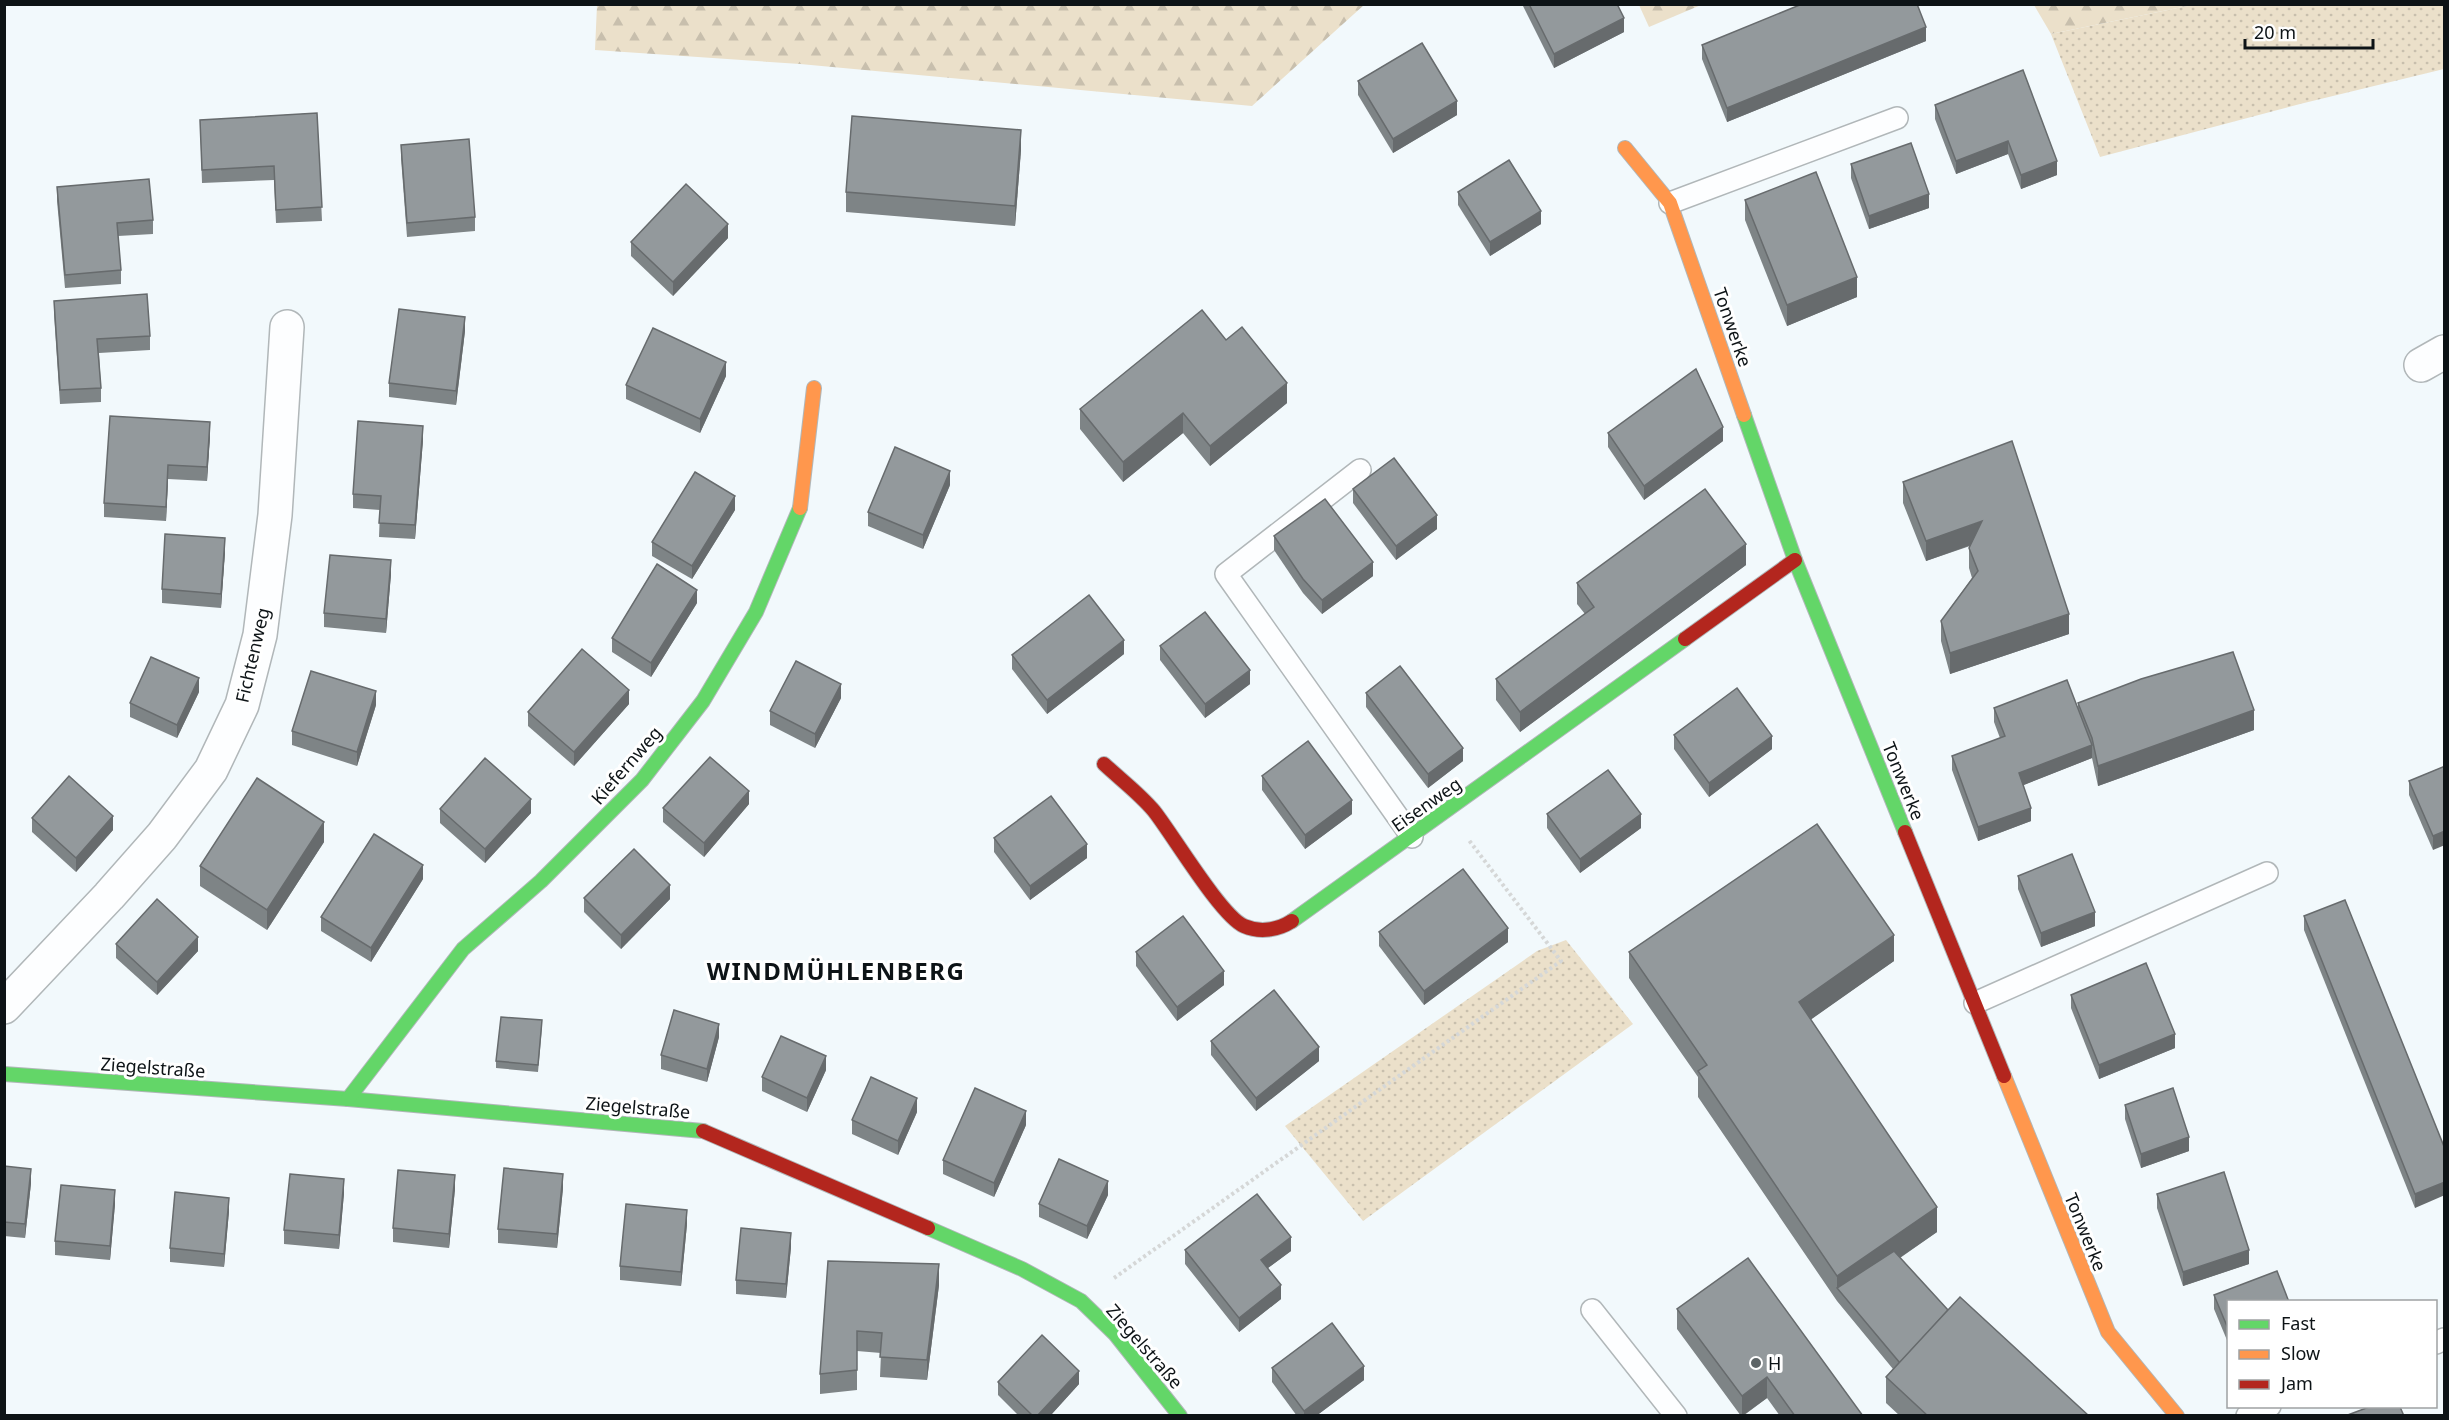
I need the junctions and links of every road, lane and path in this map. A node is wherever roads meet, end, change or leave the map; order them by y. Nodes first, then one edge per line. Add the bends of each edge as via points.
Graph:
1 (1897, 118) dead end
2 (1625, 148) dead end
3 (1670, 203) junction
4 (287, 327) dead end
5 (814, 388) dead end
6 (1360, 470) dead end
7 (1795, 560) junction
8 (1104, 764) dead end
9 (1447, 812) junction
10 (1412, 837) junction
11 (2267, 873) dead end
12 (1975, 1003) junction
13 (4, 1007) edge
14 (4, 1074) edge
15 (348, 1099) junction
16 (1081, 1301) junction
17 (1592, 1310) dead end
18 (2267, 1408) edge
19 (1180, 1416) edge
20 (1676, 1416) edge
21 (2177, 1416) edge
22 (2247, 1416) edge

1 - 3 lane
2 - 3 street, Tonwerke
3 - 7 street, Tonwerke
4 - 13 street, Fichtenweg via 275,515 260,635 242,705 211,770 162,836
5 - 15 street, Kiefernweg via 800,507 756,612 703,701 642,780 541,881 463,949
6 - 10 lane via 1226,574
7 - 9 street, Eisenweg
7 - 12 street, Tonwerke
8 - 10 street, Eisenweg via 1153,810 1223,907 1243,926 1266,931 1286,925
9 - 10 street, Eisenweg
9 - 16 path via 1560,961
11 - 12 lane
12 - 21 street, Tonwerke via 2108,1332
14 - 15 street, Ziegelstraße
15 - 16 street, Ziegelstraße via 707,1131 1022,1269
16 - 19 street, Ziegelstraße via 1115,1334
17 - 20 lane
18 - 22 lane

